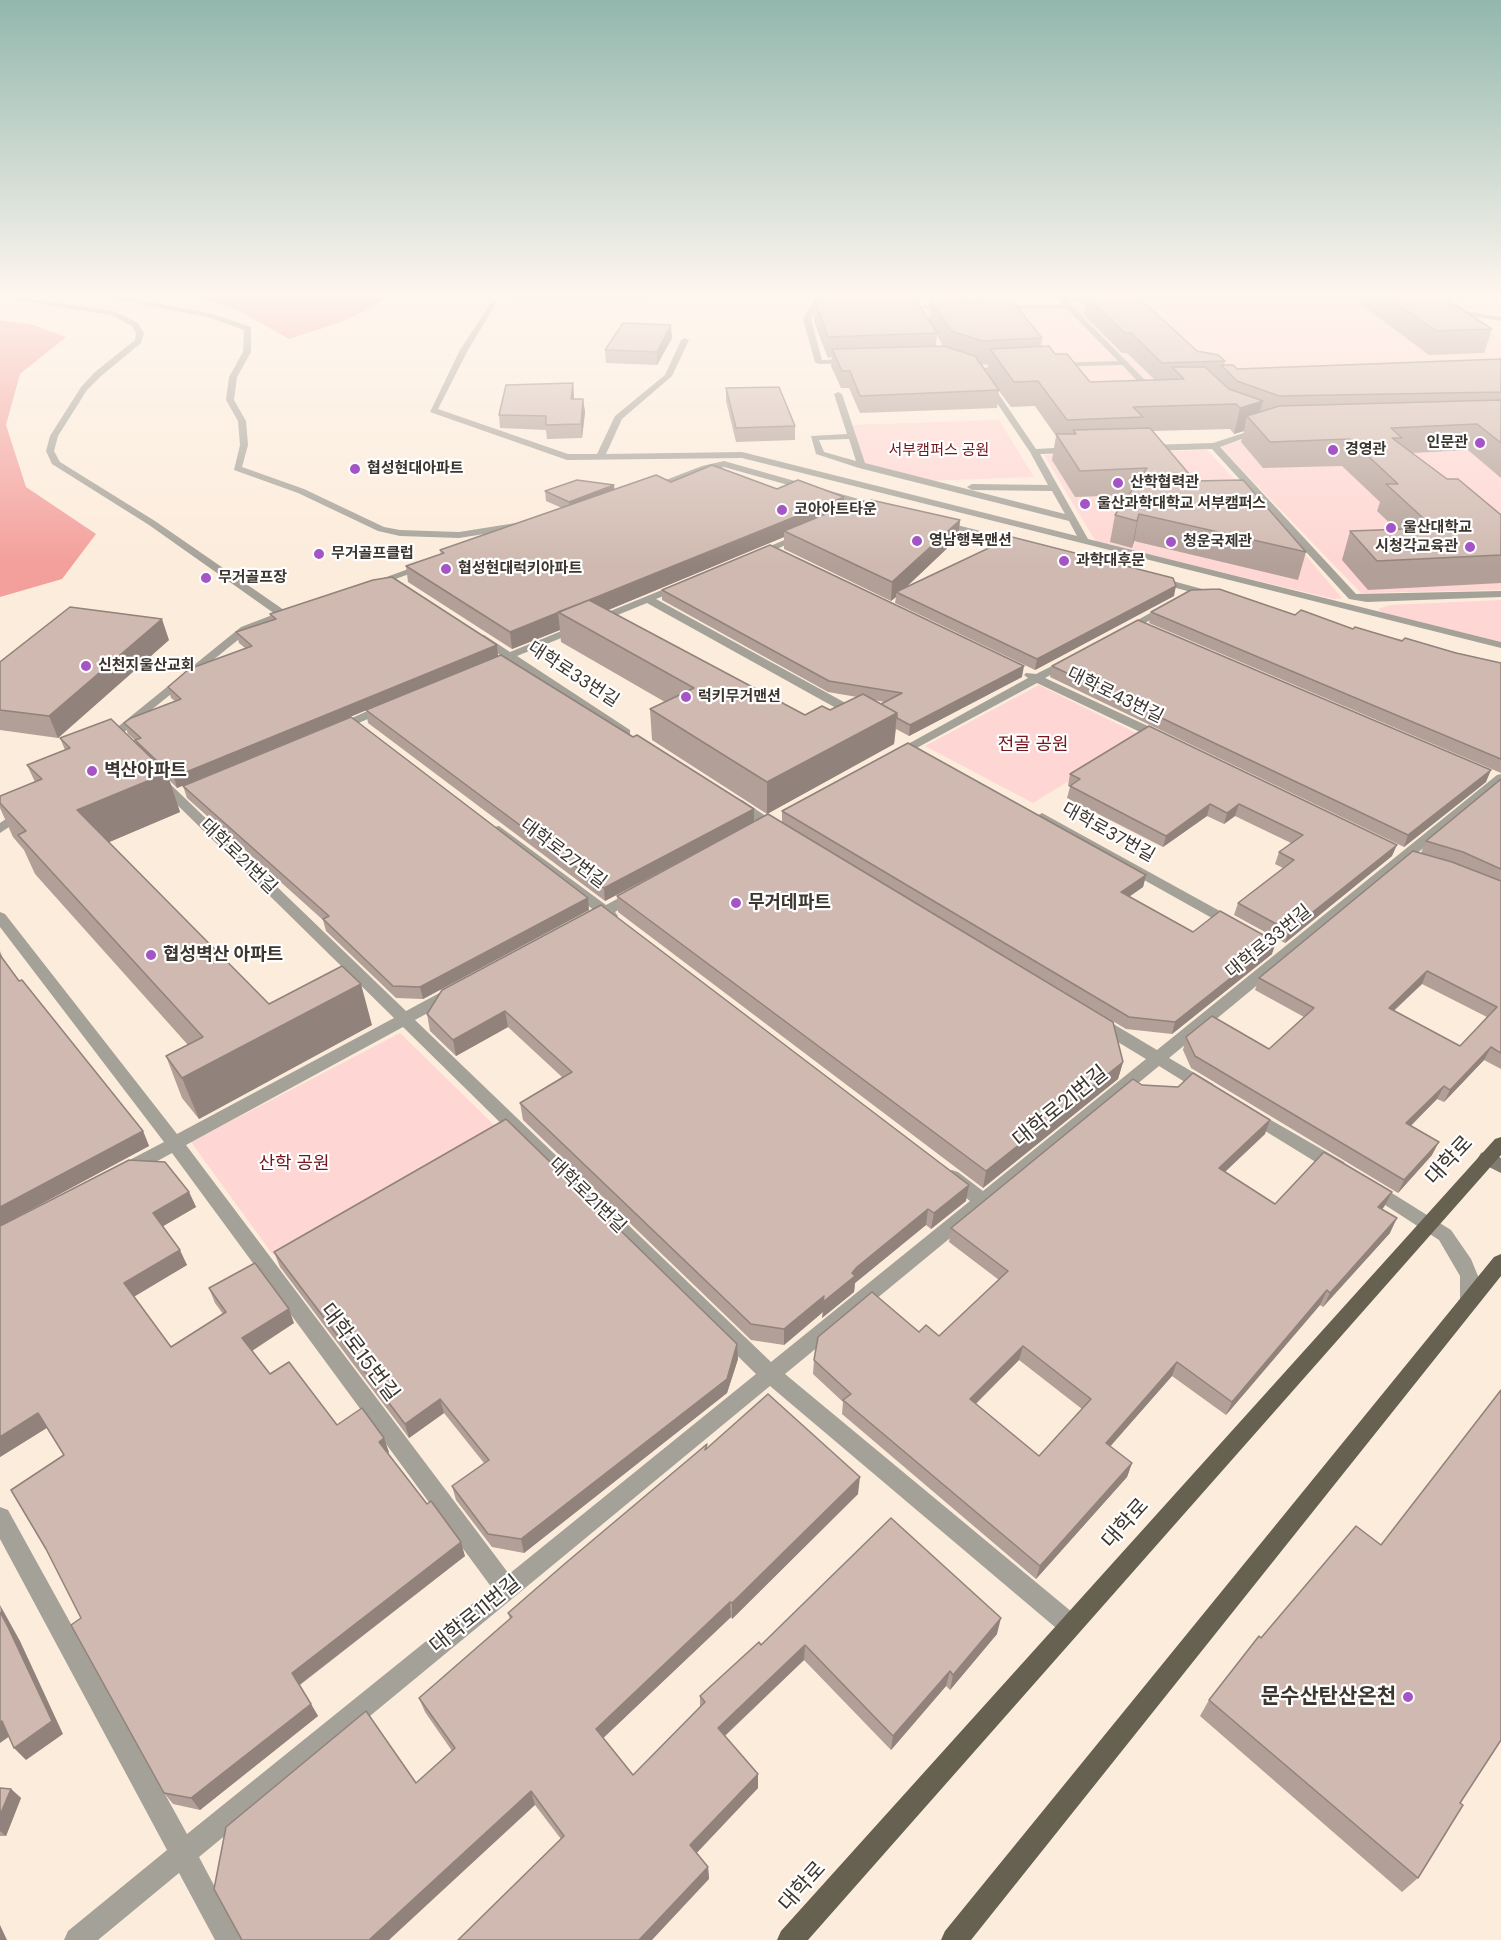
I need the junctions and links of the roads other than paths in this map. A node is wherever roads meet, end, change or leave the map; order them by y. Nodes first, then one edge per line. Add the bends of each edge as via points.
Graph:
1 (87, 386) edge
2 (232, 386) edge
3 (446, 386) edge
4 (657, 386) edge
5 (987, 386) edge
6 (1147, 386) edge
7 (1171, 388) edge
8 (838, 394) edge
9 (1260, 423) edge
10 (852, 436) junction
11 (1214, 446) junction
12 (1133, 448) edge
13 (1087, 450) edge
14 (1034, 452) junction
15 (600, 457) junction
16 (861, 466) junction
17 (1055, 488) junction
18 (638, 492) edge
19 (966, 492) junction
20 (874, 506) junction
21 (885, 509) edge
22 (853, 515) edge
23 (1073, 519) junction
24 (929, 521) edge
25 (812, 532) edge
26 (507, 540) edge
27 (1083, 547) junction
28 (1040, 549) edge
29 (748, 558) edge
30 (432, 564) edge
31 (390, 578) junction
32 (1152, 579) edge
33 (693, 581) edge
34 (362, 587) edge
35 (410, 591) edge
36 (1197, 591) junction
37 (1501, 594) edge
38 (1220, 596) edge
39 (1353, 597) junction
40 (648, 599) junction
41 (303, 607) edge
42 (1367, 612) junction
43 (283, 614) junction
44 (469, 630) edge
45 (1115, 635) edge
46 (1501, 645) edge
47 (509, 656) junction
48 (1075, 657) edge
49 (487, 665) edge
50 (1015, 667) edge
51 (1036, 678) junction
52 (398, 702) edge
53 (354, 720) junction
54 (871, 723) edge
55 (322, 733) edge
56 (373, 734) edge
57 (636, 739) edge
58 (1174, 744) edge
59 (129, 751) edge
60 (881, 762) edge
61 (152, 774) edge
62 (1496, 778) edge
63 (721, 793) edge
64 (28, 807) edge
65 (1026, 809) edge
66 (487, 821) edge
67 (0, 829) edge
68 (788, 835) edge
69 (1401, 854) junction
70 (1425, 861) edge
71 (646, 889) edge
72 (605, 911) junction
73 (0, 917) edge
74 (624, 926) edge
75 (573, 928) edge
76 (1245, 930) edge
77 (468, 985) edge
78 (1086, 1014) edge
79 (405, 1019) junction
80 (1157, 1058) junction
81 (1218, 1094) edge
82 (1238, 1106) edge
83 (175, 1143) junction
84 (1496, 1156) edge
85 (936, 1164) edge
86 (113, 1177) edge
87 (983, 1201) junction
88 (1428, 1222) junction
89 (1501, 1262) edge
90 (1470, 1299) junction
91 (770, 1374) junction
92 (0, 1517) edge
93 (507, 1590) junction
94 (1070, 1625) junction
95 (182, 1855) junction
96 (77, 1940) edge
97 (230, 1940) edge
98 (790, 1940) edge
99 (954, 1940) edge

1 - 43 street via 54,436 50,451 56,464 152,523
2 - 26 street via 230,400 242,422 243,445 237,468 301,491 381,529 400,533 459,536 535,526
3 - 15 street via 433,410 567,457
4 - 15 street via 618,418
5 - 14 street
6 - 7 street
8 - 10 street
9 - 11 street via 1271,427
10 - 16 street
10 - 16 street via 814,438 819,454
11 - 12 street
11 - 39 street
13 - 14 street
14 - 17 street
15 - 27 street via 742,455
16 - 19 street
17 - 19 street via 969,487
17 - 23 street
18 - 20 street via 724,464
19 - 23 street
20 - 21 street
20 - 22 street
23 - 27 street
24 - 28 street
25 - 29 street via 775,551
27 - 42 street
30 - 31 street
31 - 34 street
31 - 35 street
32 - 36 street
33 - 40 street, 대학로33번길
36 - 38 street
36 - 45 street via 1142,626
37 - 39 street
39 - 42 street
40 - 47 street, 대학로33번길
40 - 54 street
41 - 43 street
42 - 46 street
43 - 59 street via 245,629 106,742
44 - 47 street, 대학로33번길
47 - 49 street
47 - 57 street, 대학로33번길
48 - 51 street, 대학로43번길
50 - 51 street, 대학로43번길
51 - 58 street, 대학로43번길
51 - 60 street
52 - 53 street
53 - 55 street
53 - 56 street
61 - 79 street, 대학로21번길 via 180,794
62 - 69 street
63 - 68 street
64 - 67 street
65 - 76 street, 대학로37번길
66 - 72 street, 대학로27번길
69 - 70 street
69 - 80 street, 대학로33번길 via 1281,950
71 - 72 street, 대학로27번길
72 - 74 street, 대학로27번길
72 - 75 street
73 - 83 street, 대학로15번길
77 - 79 street
78 - 80 street
79 - 83 street
79 - 91 street, 대학로21번길
80 - 81 street
80 - 87 street, 대학로21번길
82 - 88 street
83 - 86 street
83 - 93 street, 대학로15번길
84 - 88 main road, 대학로
85 - 87 street
87 - 91 street, 대학로21번길
88 - 90 street via 1445,1235 1464,1264
88 - 94 main road, 대학로
89 - 90 main road
90 - 99 main road
91 - 93 street, 대학로11번길
91 - 94 street, 대학로21번길
92 - 95 street
93 - 95 street, 대학로11번길
94 - 98 main road, 대학로
95 - 96 street, 대학로11번길
95 - 97 street

